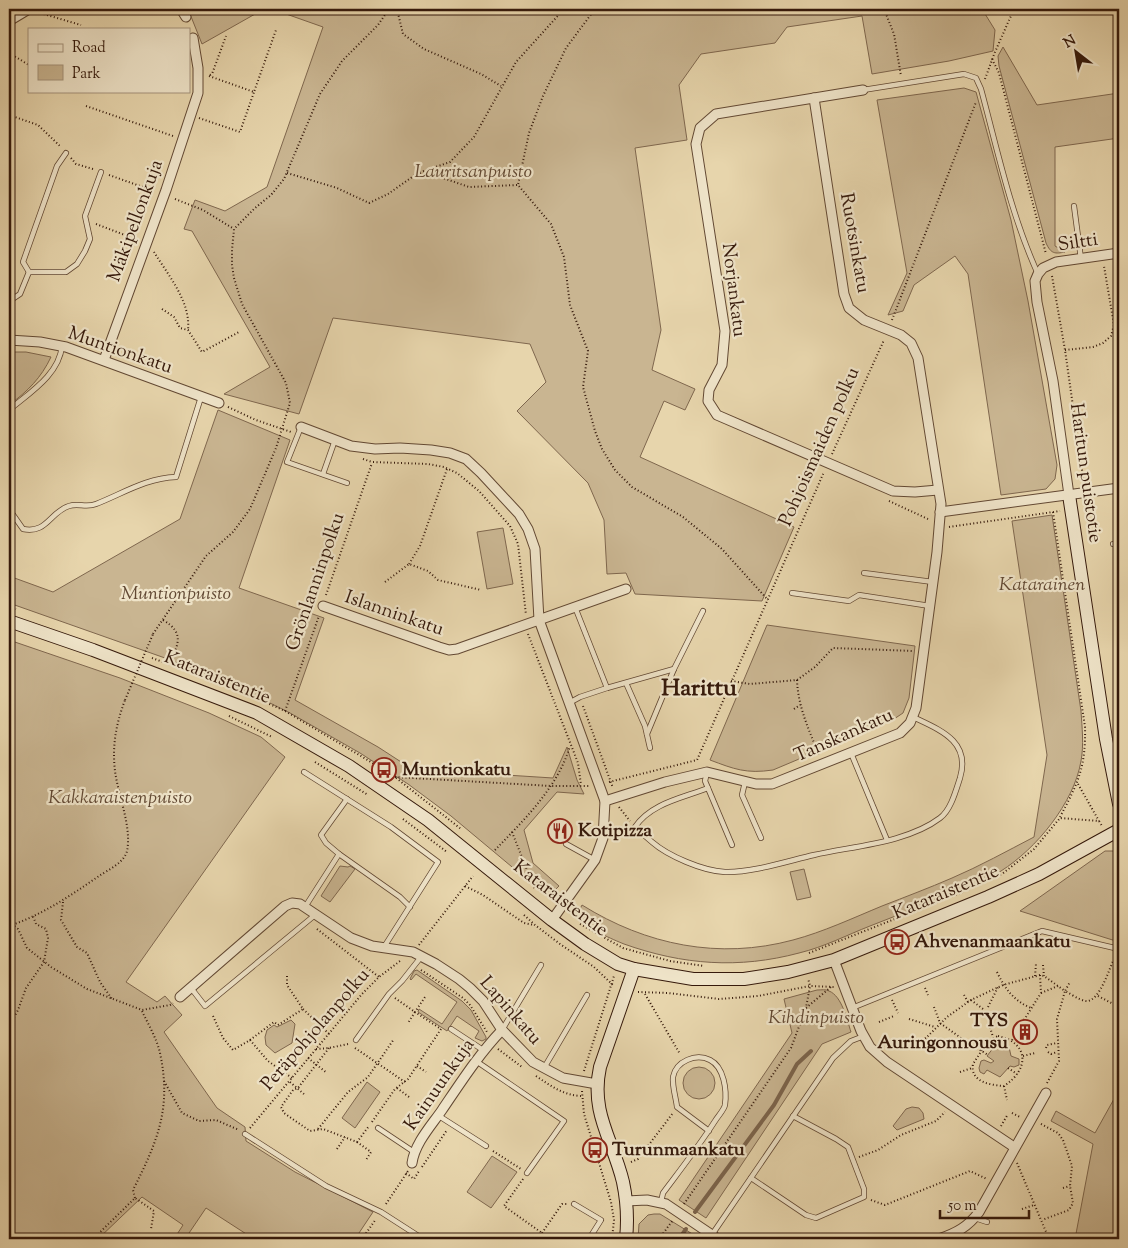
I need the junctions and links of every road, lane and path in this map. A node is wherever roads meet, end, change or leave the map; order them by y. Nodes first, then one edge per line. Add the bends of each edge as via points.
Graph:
1 (28, 9) edge
2 (389, 9) edge
3 (397, 9) edge
4 (564, 9) edge
5 (595, 9) edge
6 (884, 9) edge
7 (1014, 9) edge
8 (9, 20) edge
9 (81, 25) dead end
10 (276, 30) dead end
11 (226, 36) dead end
12 (193, 38) dead end
13 (9, 53) edge
14 (992, 59) junction
15 (28, 63) edge
16 (198, 76) junction
17 (209, 76) junction
18 (903, 84) junction
19 (502, 86) junction
20 (981, 89) junction
21 (863, 90) joint
22 (254, 92) junction
23 (814, 98) junction
24 (86, 106) dead end
25 (9, 115) edge
26 (199, 118) dead end
27 (182, 140) junction
28 (66, 153) junction
29 (100, 172) junction
30 (287, 173) junction
31 (418, 173) junction
32 (518, 185) junction
33 (164, 194) junction
34 (1074, 206) dead end
35 (87, 221) junction
36 (234, 230) junction
37 (144, 241) junction
38 (1119, 253) edge
39 (1102, 256) junction
40 (1081, 259) junction
41 (1043, 269) junction
42 (29, 272) junction
43 (9, 296) edge
44 (162, 309) dead end
45 (1119, 324) edge
46 (1114, 325) junction
47 (888, 329) junction
48 (188, 330) junction
49 (239, 332) dead end
50 (9, 340) edge
51 (62, 346) junction
52 (1065, 350) junction
53 (104, 360) junction
54 (201, 396) junction
55 (219, 403) joint
56 (9, 410) edge
57 (282, 429) junction
58 (299, 431) junction
59 (335, 440) junction
60 (356, 456) dead end
61 (372, 462) junction
62 (828, 464) junction
63 (447, 468) junction
64 (323, 474) junction
65 (346, 482) dead end
66 (1119, 488) edge
67 (938, 490) junction
68 (1086, 492) junction
69 (1069, 495) junction
70 (886, 500) dead end
71 (940, 508) junction
72 (9, 509) edge
73 (1071, 509) junction
74 (1054, 512) junction
75 (940, 524) junction
76 (1113, 544) dead end
77 (1119, 544) edge
78 (409, 564) junction
79 (864, 573) dead end
80 (386, 582) dead end
81 (933, 582) junction
82 (626, 589) dead end
83 (482, 590) dead end
84 (792, 593) dead end
85 (768, 600) junction
86 (323, 606) junction
87 (930, 606) junction
88 (575, 607) junction
89 (703, 611) dead end
90 (163, 620) junction
91 (539, 620) junction
92 (9, 621) edge
93 (527, 625) junction
94 (924, 651) junction
95 (169, 665) dead end
96 (674, 670) junction
97 (797, 680) junction
98 (731, 681) junction
99 (626, 683) junction
100 (607, 688) junction
101 (569, 703) junction
102 (800, 705) junction
103 (794, 709) dead end
104 (285, 711) dead end
105 (913, 717) junction
106 (647, 734) junction
107 (570, 744) junction
108 (650, 748) dead end
109 (851, 753) junction
110 (823, 764) junction
111 (304, 772) dead end
112 (707, 772) junction
113 (395, 778) dead end
114 (745, 780) junction
115 (611, 782) dead end
116 (1078, 784) junction
117 (594, 785) dead end
118 (551, 786) junction
119 (582, 786) junction
120 (708, 788) junction
121 (348, 799) junction
122 (605, 801) junction
123 (1119, 804) edge
124 (1060, 818) junction
125 (1099, 821) junction
126 (1119, 830) edge
127 (512, 832) junction
128 (1107, 836) junction
129 (761, 838) dead end
130 (887, 840) junction
131 (566, 844) dead end
132 (732, 845) dead end
133 (495, 850) dead end
134 (339, 854) junction
135 (595, 860) junction
136 (473, 876) dead end
137 (465, 886) junction
138 (536, 893) dead end
139 (63, 902) junction
140 (305, 907) junction
141 (410, 908) junction
142 (316, 915) junction
143 (33, 916) junction
144 (552, 920) junction
145 (9, 922) edge
146 (308, 922) junction
147 (577, 922) dead end
148 (535, 925) dead end
149 (10, 926) edge
150 (384, 947) junction
151 (1119, 949) edge
152 (417, 954) junction
153 (834, 960) junction
154 (44, 962) junction
155 (1037, 964) dead end
156 (541, 965) dead end
157 (1043, 965) dead end
158 (707, 966) dead end
159 (806, 968) junction
160 (634, 969) junction
161 (997, 972) dead end
162 (287, 975) dead end
163 (1040, 975) junction
164 (1034, 976) junction
165 (1044, 976) junction
166 (379, 977) junction
167 (1070, 982) dead end
168 (612, 985) dead end
169 (1003, 985) junction
170 (810, 986) junction
171 (1058, 986) junction
172 (831, 987) junction
173 (998, 987) junction
174 (190, 988) junction
175 (626, 989) junction
176 (838, 991) dead end
177 (1065, 991) junction
178 (644, 993) junction
179 (889, 993) junction
180 (1042, 993) junction
181 (389, 994) junction
182 (587, 995) dead end
183 (964, 995) dead end
184 (1098, 996) junction
185 (180, 997) joint
186 (425, 997) dead end
187 (114, 1001) junction
188 (969, 1001) junction
189 (988, 1007) dead end
190 (1119, 1007) edge
191 (806, 1008) junction
192 (852, 1008) junction
193 (934, 1008) dead end
194 (1031, 1008) junction
195 (983, 1009) dead end
196 (142, 1010) junction
197 (303, 1010) junction
198 (416, 1012) junction
199 (898, 1013) dead end
200 (213, 1016) dead end
201 (894, 1016) dead end
202 (909, 1019) dead end
203 (1024, 1020) dead end
204 (879, 1022) dead end
205 (408, 1023) dead end
206 (940, 1023) junction
207 (989, 1024) dead end
208 (9, 1027) edge
209 (936, 1028) junction
210 (451, 1029) dead end
211 (502, 1030) junction
212 (329, 1034) junction
213 (1015, 1035) dead end
214 (864, 1036) junction
215 (993, 1037) junction
216 (926, 1038) junction
217 (961, 1038) dead end
218 (394, 1039) dead end
219 (250, 1040) junction
220 (356, 1040) dead end
221 (1012, 1040) junction
222 (918, 1043) dead end
223 (1058, 1043) junction
224 (974, 1046) dead end
225 (921, 1047) dead end
226 (329, 1048) junction
227 (1046, 1048) dead end
228 (316, 1049) junction
229 (483, 1050) junction
230 (981, 1050) junction
231 (1048, 1052) dead end
232 (1058, 1052) junction
233 (1035, 1053) dead end
234 (988, 1055) dead end
235 (1023, 1056) junction
236 (308, 1058) junction
237 (684, 1060) junction
238 (476, 1061) junction
239 (378, 1064) junction
240 (316, 1065) junction
241 (417, 1066) junction
242 (544, 1068) junction
243 (972, 1068) junction
244 (1008, 1068) dead end
245 (426, 1072) dead end
246 (960, 1072) dead end
247 (327, 1073) dead end
248 (1017, 1074) junction
249 (292, 1078) junction
250 (164, 1081) junction
251 (289, 1081) junction
252 (404, 1082) junction
253 (596, 1084) junction
254 (1004, 1086) junction
255 (298, 1088) junction
256 (397, 1088) junction
257 (1046, 1093) joint
258 (305, 1095) dead end
259 (409, 1097) dead end
260 (1007, 1100) dead end
261 (678, 1107) junction
262 (946, 1110) dead end
263 (1012, 1113) dead end
264 (1008, 1114) dead end
265 (438, 1115) junction
266 (793, 1116) junction
267 (1027, 1119) junction
268 (451, 1124) junction
269 (378, 1128) dead end
270 (318, 1129) junction
271 (999, 1130) dead end
272 (709, 1131) junction
273 (245, 1134) junction
274 (345, 1137) junction
275 (357, 1142) junction
276 (486, 1146) joint
277 (1014, 1147) junction
278 (337, 1149) dead end
279 (414, 1152) junction
280 (1067, 1152) junction
281 (1062, 1154) dead end
282 (1008, 1158) junction
283 (852, 1159) junction
284 (366, 1160) dead end
285 (631, 1162) dead end
286 (412, 1163) joint
287 (406, 1173) junction
288 (527, 1173) junction
289 (750, 1178) junction
290 (990, 1180) dead end
291 (1070, 1186) junction
292 (1063, 1188) dead end
293 (864, 1197) junction
294 (135, 1198) junction
295 (626, 1201) junction
296 (660, 1203) junction
297 (574, 1204) joint
298 (1035, 1205) junction
299 (683, 1206) dead end
300 (1022, 1209) dead end
301 (380, 1212) junction
302 (975, 1218) junction
303 (673, 1220) dead end
304 (1042, 1220) junction
305 (987, 1222) dead end
306 (151, 1227) dead end
307 (542, 1233) junction
308 (713, 1238) edge
309 (93, 1239) edge
310 (362, 1239) edge
311 (423, 1239) edge
312 (538, 1239) edge
313 (589, 1239) edge
314 (626, 1239) edge
315 (659, 1239) edge
316 (939, 1239) edge
317 (1049, 1239) edge

1 - 8 street
1 - 9 path
2 - 30 path via 378,25 342,61 320,94
3 - 19 path via 403,34 424,49
4 - 19 path via 516,62
5 - 32 path via 566,48 543,96 528,133
6 - 18 path via 894,34
7 - 14 path, Pohjoismaiden polku
10 - 22 path
11 - 17 path
12 - 16 street, Mäkipellonkuja
13 - 15 path
14 - 20 path, Pohjoismaiden polku
14 - 41 path via 999,73
16 - 17 path
16 - 27 street, Mäkipellonkuja via 198,92
17 - 22 path
18 - 20 lane via 964,74 976,78
18 - 21 lane
19 - 31 path via 474,137 450,162
20 - 41 lane via 1012,207 1027,250
20 - 47 path, Pohjoismaiden polku
21 - 23 street, Norjankatu
22 - 26 path via 240,132
23 - 47 street, Ruotsinkatu via 844,294 849,308 864,320
23 - 62 street, Norjankatu via 716,114 700,128 696,144 725,331 722,365 708,390 708,401 717,414
24 - 27 path
25 - 28 path via 38,125
27 - 33 street, Mäkipellonkuja
28 - 29 path via 76,164
28 - 42 lane via 57,166 23,262
29 - 33 path
29 - 35 lane via 85,216
30 - 31 path via 337,188 369,203
30 - 36 path via 278,188
31 - 32 path via 469,187
32 - 85 path via 551,224 564,257 570,305 588,350 583,387 602,449 615,470 632,487 683,518 722,550
33 - 36 path via 195,206
33 - 37 street, Mäkipellonkuja
34 - 40 lane
35 - 37 path
35 - 42 lane via 90,239 77,264 66,272
36 - 57 path via 232,265 238,294 286,383 290,402
37 - 48 path via 184,302
37 - 53 street, Mäkipellonkuja
38 - 39 street, Siltti
39 - 40 street, Siltti
39 - 46 path
40 - 41 street, Siltti
41 - 52 path
41 - 69 street, Haritun puistotie via 1035,281 1037,302 1053,381
42 - 43 lane via 20,294 11,300
44 - 48 path via 174,318 180,328
45 - 46 path
46 - 52 path via 1111,336 1103,343
47 - 62 path, Pohjoismaiden polku
47 - 67 street, Ruotsinkatu via 911,343 918,358
48 - 49 path via 202,352
50 - 51 street, Muntionkatu
51 - 53 street, Muntionkatu
51 - 56 lane via 55,368 47,378
52 - 68 path
53 - 54 street, Muntionkatu
54 - 55 street, Muntionkatu
54 - 72 lane via 176,477 143,483 93,506 70,506 35,530 22,529
55 - 57 path
57 - 58 path
57 - 90 path via 250,509 233,532 206,556
58 - 59 street
58 - 64 lane via 287,462
59 - 64 lane
59 - 91 street via 375,449 450,453 466,459 519,514 528,529 535,549
60 - 61 path
61 - 63 path
61 - 86 path, Grönlanninpolku
62 - 67 street, Norjankatu via 893,491
62 - 85 path, Pohjoismaiden polku
63 - 78 path via 420,546
63 - 93 path via 457,472 479,491 510,526 518,544
64 - 65 lane
66 - 68 street
67 - 71 street, Ruotsinkatu
68 - 69 street
69 - 71 street
69 - 73 street, Haritun puistotie
70 - 75 path
71 - 75 street, Tanskankatu
73 - 74 path
73 - 123 street, Haritun puistotie
74 - 75 path via 947,527
74 - 116 path via 1086,727 1086,746
75 - 81 street, Tanskankatu
76 - 77 lane
78 - 80 path
78 - 83 path via 428,571 438,580
79 - 81 lane
81 - 87 street, Tanskankatu
82 - 88 street, Islanninkatu
84 - 87 lane via 849,601 859,595
85 - 98 path, Pohjoismaiden polku
86 - 93 street, Islanninkatu via 449,650
86 - 104 path, Grönlanninpolku
87 - 94 street, Tanskankatu
88 - 91 street, Islanninkatu
88 - 100 lane
89 - 96 lane
90 - 95 path via 177,633 178,642
90 - 139 path, bridge via 153,634 115,733 115,772 127,830 126,852 114,868
91 - 93 street, Islanninkatu
91 - 101 street
92 - 144 street, Kataraistentie via 93,650 281,725 350,766 428,820
93 - 107 path
94 - 97 path via 833,648 815,668
94 - 105 street, Tanskankatu
96 - 99 lane
96 - 106 lane
97 - 98 path via 750,684
97 - 102 path
98 - 115 path, Pohjoismaiden polku via 697,760
99 - 100 lane
99 - 106 lane
100 - 101 lane
101 - 122 street
102 - 103 path
102 - 110 path
105 - 109 street, Tanskankatu via 900,733
105 - 130 lane via 941,731 957,744 962,753 962,770 942,818
106 - 108 lane
107 - 118 path
107 - 119 path
109 - 110 street, Tanskankatu
109 - 130 lane
110 - 114 street, Tanskankatu via 772,784
111 - 121 lane
112 - 114 street, Tanskankatu
112 - 120 lane via 705,781
112 - 122 street, Tanskankatu
113 - 118 path
114 - 129 lane via 742,795
116 - 124 path
116 - 125 path
117 - 119 path
118 - 119 path
118 - 127 path
120 - 130 lane via 653,808 635,827 665,852 724,872
120 - 132 lane
121 - 134 lane via 321,835
121 - 141 lane via 438,862
122 - 135 street via 603,838
124 - 125 path
124 - 159 path via 1034,850 1002,874 803,955
125 - 128 path
126 - 128 street, Kataraistentie
127 - 133 path
127 - 138 path
128 - 153 street, Kataraistentie via 1039,874
131 - 135 lane
134 - 140 lane
134 - 141 lane via 400,897
135 - 144 street
136 - 137 path, Peräpohjolanpolku
137 - 148 path via 524,923
137 - 152 path, Peräpohjolanpolku
139 - 143 path
139 - 187 path via 60,920 76,947 87,953 100,982
140 - 142 street, Lapinkatu
140 - 174 street via 296,903 285,906
141 - 150 lane
142 - 146 lane
142 - 150 street, Lapinkatu via 352,938
143 - 149 path
143 - 154 path via 36,924 46,929 48,938
144 - 160 street, Kataraistentie via 618,964
145 - 149 path
146 - 166 path
146 - 174 lane via 206,1006
147 - 158 path via 622,948 670,961
149 - 154 path via 18,929 27,948
150 - 152 street, Lapinkatu
151 - 179 lane via 1042,931
151 - 184 path
152 - 166 path, Peräpohjolanpolku
152 - 181 lane via 402,981
152 - 211 street, Lapinkatu via 470,988
153 - 159 street, Kataraistentie
153 - 192 street
154 - 187 path via 87,990
154 - 208 path via 26,988
155 - 164 path
156 - 211 lane
157 - 165 path
159 - 160 street, Kataraistentie via 744,979 693,979
159 - 170 path
160 - 175 street
161 - 169 path
162 - 197 path via 287,985
163 - 164 path
163 - 165 path
163 - 180 path
164 - 169 path
165 - 171 path
166 - 212 path, Peräpohjolanpolku
167 - 177 path
168 - 175 path
169 - 173 path
169 - 194 path via 1020,1003
170 - 172 path
170 - 178 path via 758,996 719,999
170 - 191 path
171 - 177 path
171 - 180 path
172 - 176 path
172 - 191 path
173 - 188 path
173 - 189 path
174 - 185 street
175 - 178 path
175 - 253 street
177 - 184 path via 1085,1001
177 - 223 path via 1057,1019
178 - 237 path
179 - 192 lane
179 - 199 path
180 - 194 path
181 - 198 path
181 - 220 lane
182 - 242 lane
183 - 188 path
184 - 190 path
185 - 196 path via 170,1005
186 - 198 path
187 - 196 path
188 - 195 path
188 - 206 path
191 - 299 path via 791,1048
192 - 214 street
193 - 206 path
194 - 203 path
196 - 250 path via 160,1052
197 - 212 path
197 - 219 path via 278,1025 274,1022
198 - 205 path
198 - 241 path via 441,1029
200 - 219 path via 223,1038 233,1050
201 - 204 path
202 - 209 path
206 - 209 path
206 - 217 path
207 - 215 path
209 - 216 path
210 - 229 lane
211 - 229 street, Kainuunkuja
211 - 242 street, Lapinkatu via 533,1062
212 - 228 path, Peräpohjolanpolku
213 - 221 path
214 - 266 lane via 850,1041 833,1058
214 - 277 street via 870,1047 888,1062
215 - 221 path
215 - 230 path
216 - 222 path
216 - 225 path via 928,1043 923,1049
218 - 239 path
219 - 249 path via 268,1060
221 - 235 path
223 - 227 path
223 - 232 path
224 - 230 path
226 - 228 path
226 - 239 path via 348,1044
226 - 240 path
228 - 236 path, Peräpohjolanpolku
229 - 238 street, Kainuunkuja
230 - 234 path
230 - 243 path
231 - 232 path
232 - 257 path via 1059,1061 1046,1086
233 - 235 path
235 - 248 path
236 - 240 path
236 - 249 path, Peräpohjolanpolku
237 - 261 lane via 673,1078
237 - 272 lane via 700,1057 710,1060 718,1066 722,1076 724,1106
238 - 265 street, Kainuunkuja
238 - 288 lane via 564,1121
239 - 252 path
239 - 270 path via 368,1077 348,1092
240 - 247 path
240 - 255 path
241 - 245 path
241 - 252 path
242 - 253 street, Lapinkatu via 563,1078
243 - 246 path
243 - 254 path via 978,1079
244 - 248 path
248 - 254 path
249 - 251 path, Peräpohjolanpolku
250 - 273 path via 182,1113 199,1121 216,1120
250 - 294 path via 161,1123 155,1144 133,1190
251 - 255 path
251 - 273 path, Peräpohjolanpolku
252 - 256 path
253 - 295 street via 601,1117
254 - 260 path
255 - 258 path
255 - 270 path via 292,1090 282,1107 284,1113 310,1131
256 - 259 path
256 - 275 path
257 - 267 street
261 - 272 lane
261 - 285 path via 638,1160
262 - 283 path via 936,1121 901,1135 878,1150
263 - 267 path
264 - 271 path
265 - 268 lane
265 - 279 street, Kainuunkuja
266 - 283 lane via 848,1147
266 - 289 lane
267 - 277 street
267 - 280 path via 1058,1133
268 - 276 lane
268 - 287 path via 414,1179
269 - 279 lane
270 - 274 path
272 - 296 lane via 663,1193
273 - 301 lane via 326,1186
274 - 275 path
274 - 278 path
275 - 284 path via 371,1152
276 - 288 path
277 - 282 street
279 - 286 street, Kainuunkuja
280 - 281 path
280 - 291 path via 1072,1166
282 - 298 path via 1019,1164
282 - 302 street
283 - 293 lane
286 - 287 path
287 - 301 path
288 - 307 path via 504,1206
289 - 293 lane via 806,1215 816,1218
289 - 308 lane
290 - 293 path via 967,1172 885,1205
291 - 292 path
291 - 304 path via 1073,1203 1069,1210
294 - 306 path via 154,1211
294 - 309 path
295 - 296 street
295 - 314 street
296 - 308 street
297 - 307 path via 562,1204
297 - 313 lane via 601,1220
298 - 300 path
298 - 304 path
301 - 310 path
301 - 311 lane
302 - 305 lane
302 - 316 street via 958,1232
303 - 315 path
304 - 317 path
307 - 312 path

